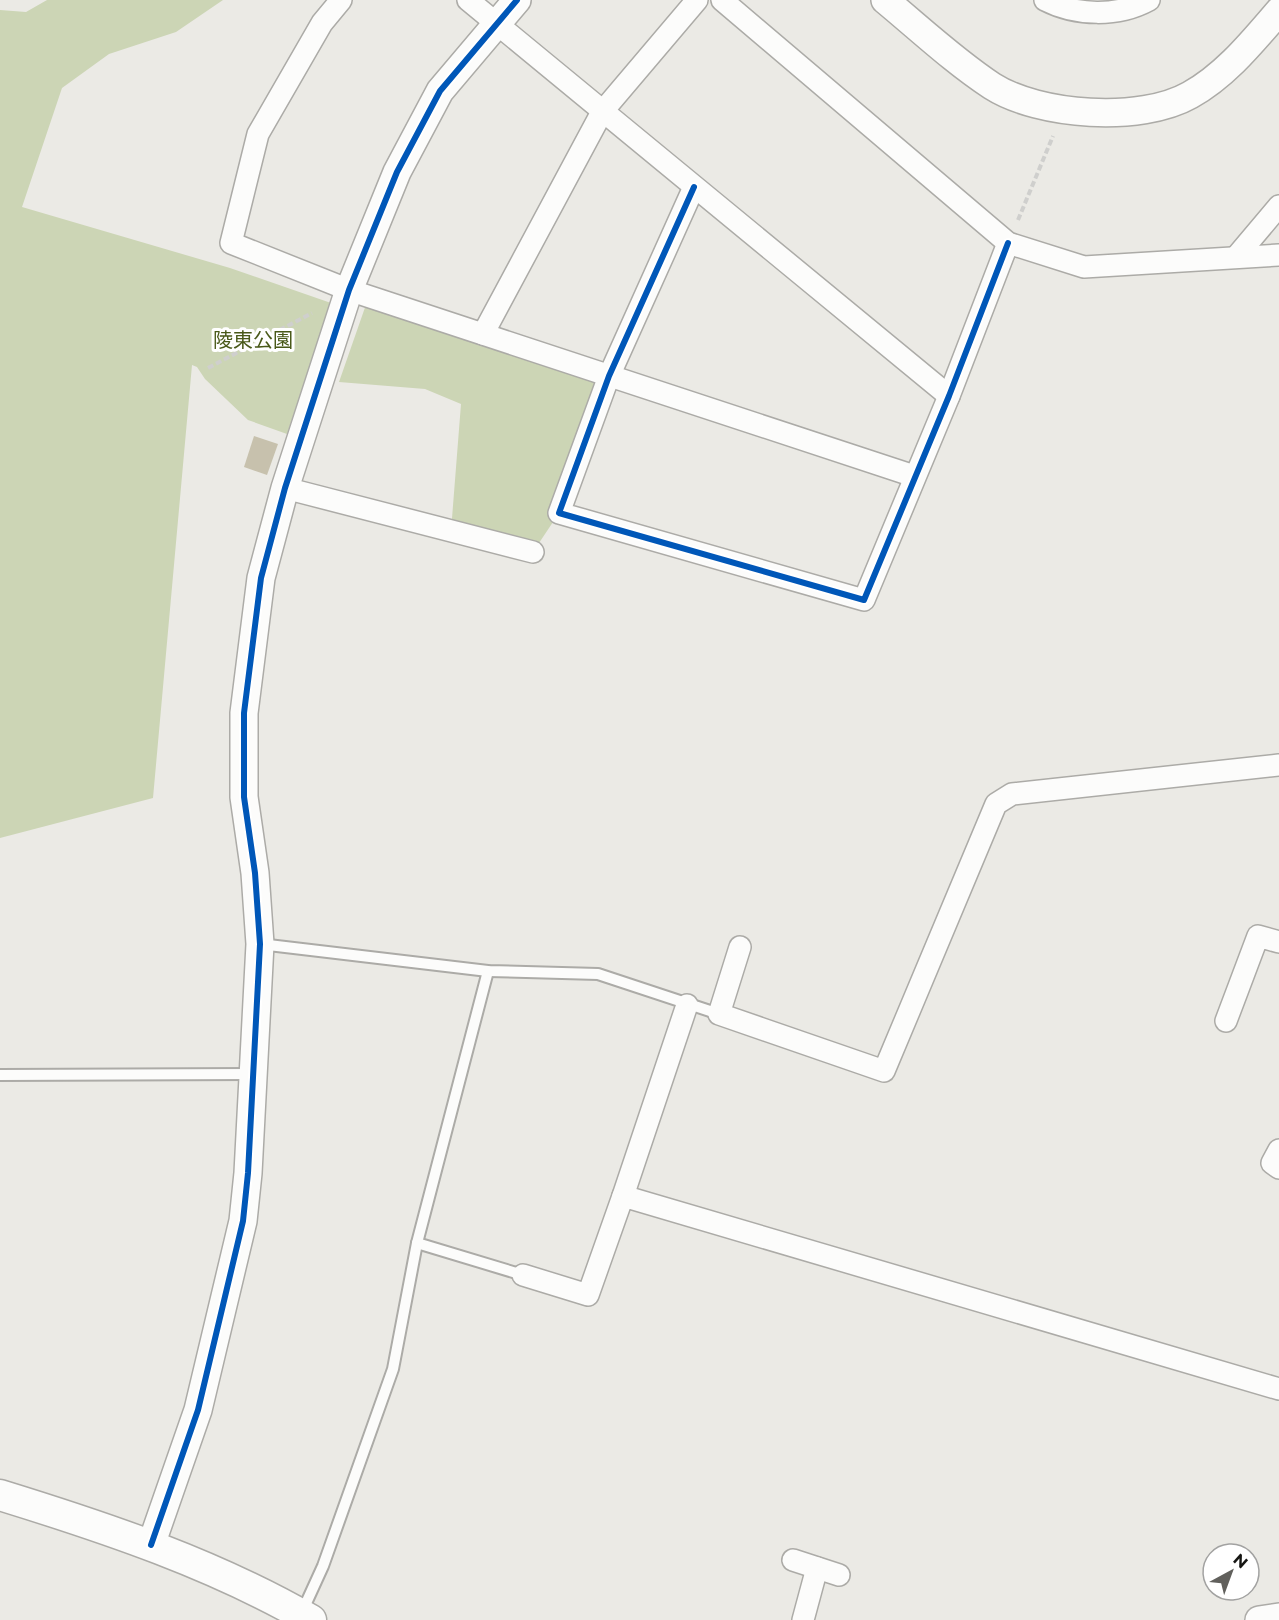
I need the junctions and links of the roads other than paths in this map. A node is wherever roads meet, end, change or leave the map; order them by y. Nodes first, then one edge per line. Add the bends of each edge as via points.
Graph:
1 (341, 0) edge
2 (468, 0) edge
3 (517, 0) edge
4 (698, 0) edge
5 (722, 0) edge
6 (885, 0) edge
7 (1045, 0) edge
8 (1149, 0) edge
9 (1279, 11) edge
10 (495, 24) junction
11 (602, 112) junction
12 (694, 187) junction
13 (1279, 206) edge
14 (1008, 243) junction
15 (1279, 255) edge
16 (1236, 257) junction
17 (350, 290) junction
18 (483, 334) junction
19 (609, 376) junction
20 (949, 396) junction
21 (914, 476) junction
22 (285, 488) junction
23 (533, 552) dead end
24 (1279, 765) edge
25 (1279, 942) edge
26 (260, 944) junction
27 (740, 946) dead end
28 (488, 971) junction
29 (687, 1005) junction
30 (719, 1014) junction
31 (1226, 1021) dead end
32 (252, 1074) junction
33 (0, 1075) edge
34 (1279, 1150) edge
35 (1279, 1168) edge
36 (623, 1196) junction
37 (417, 1243) junction
38 (524, 1275) joint
39 (1279, 1389) edge
40 (0, 1496) edge
41 (151, 1545) junction
42 (793, 1560) dead end
43 (818, 1568) junction
44 (839, 1575) dead end
45 (306, 1617) edge
46 (1279, 1617) edge
47 (803, 1620) edge
48 (1259, 1620) edge

1 - 17 street via 322,23 258,134 231,243
2 - 10 street
3 - 10 street
4 - 11 street
5 - 14 street
6 - 9 street via 993,87 1029,103 1071,111 1142,111 1190,96 1235,60
7 - 8 street via 1062,9 1101,12 1131,8
10 - 11 street
10 - 17 street via 440,91 398,172
11 - 12 street
11 - 18 street
12 - 19 street
12 - 20 street
13 - 16 street
14 - 16 street via 1084,267
14 - 20 street
15 - 16 street
17 - 18 street
17 - 22 street
18 - 19 street
19 - 21 street
19 - 21 street via 559,513 864,600
20 - 21 street
22 - 23 street
22 - 26 street via 261,578 244,713 244,797
24 - 30 street via 1012,794 996,804 884,1071
25 - 31 street via 1258,936
26 - 28 lane
26 - 32 street
27 - 30 street
28 - 29 lane via 598,974
28 - 37 lane
29 - 30 lane
29 - 36 street
32 - 33 lane
32 - 41 street via 243,1221 198,1410
34 - 35 street via 1272,1163
36 - 38 street via 588,1295
36 - 39 street
37 - 38 lane
37 - 45 lane via 393,1370
40 - 41 main road
41 - 45 main road
42 - 43 street
43 - 44 street
43 - 47 street
46 - 48 street

